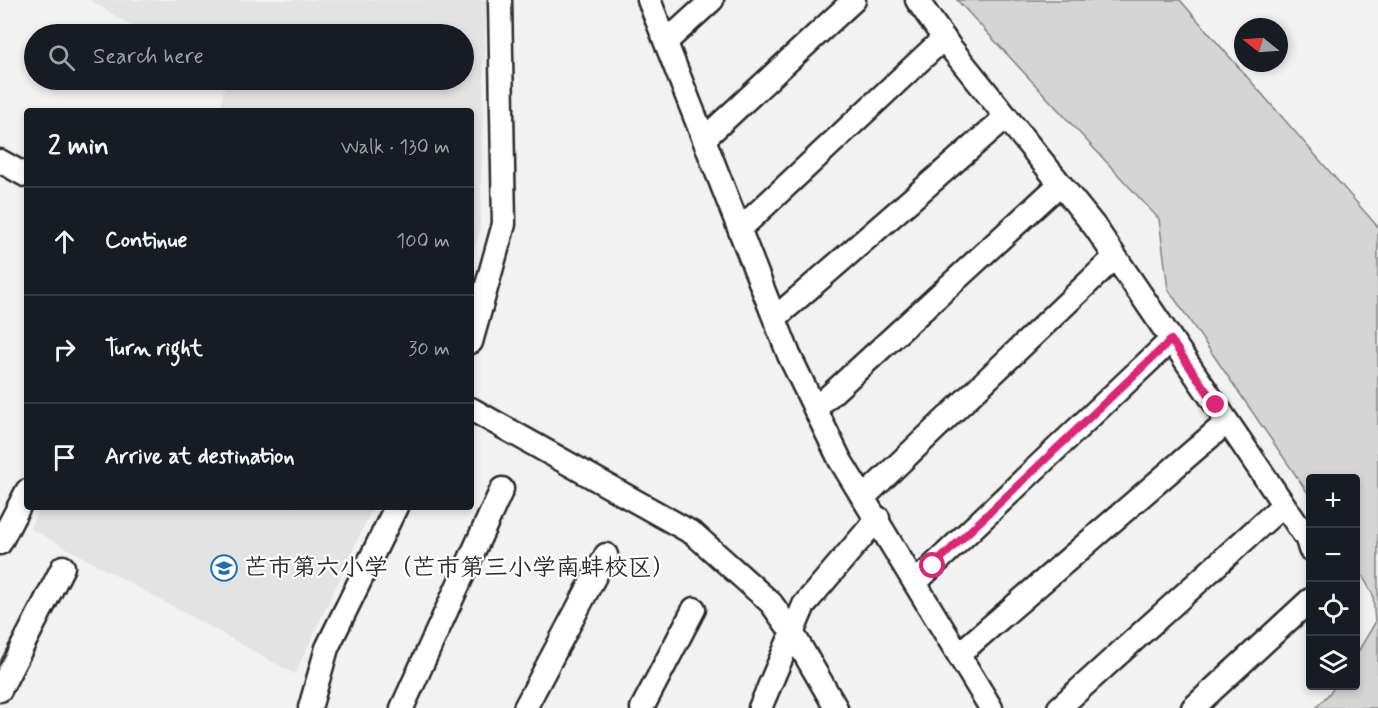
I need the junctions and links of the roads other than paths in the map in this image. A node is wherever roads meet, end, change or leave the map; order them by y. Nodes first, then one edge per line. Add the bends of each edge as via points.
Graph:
1 (500, 0) edge
2 (650, 0) edge
3 (712, 0) edge
4 (854, 0) edge
5 (918, 0) edge
6 (944, 38) junction
7 (666, 42) junction
8 (1006, 117) junction
9 (705, 138) junction
10 (0, 161) edge
11 (24, 174) edge
12 (1060, 184) junction
13 (740, 229) junction
14 (1115, 257) junction
15 (775, 318) junction
16 (474, 331) edge
17 (1171, 340) junction
18 (815, 409) junction
19 (474, 411) edge
20 (1227, 422) junction
21 (502, 489) dead end
22 (24, 497) edge
23 (864, 497) junction
24 (1283, 505) junction
25 (395, 510) edge
26 (878, 518) junction
27 (1306, 541) edge
28 (0, 543) edge
29 (606, 555) dead end
30 (63, 567) dead end
31 (916, 582) junction
32 (1306, 605) edge
33 (694, 609) dead end
34 (792, 632) junction
35 (959, 654) junction
36 (0, 690) edge
37 (310, 708) edge
38 (402, 708) edge
39 (525, 708) edge
40 (642, 708) edge
41 (760, 708) edge
42 (836, 708) edge
43 (992, 708) edge
44 (1059, 708) edge
45 (1193, 708) edge

1 - 16 street via 504,224
2 - 7 street
3 - 7 street
4 - 9 street
5 - 6 street
6 - 8 street
6 - 13 street
7 - 9 street
8 - 12 street
8 - 15 street
9 - 13 street
10 - 11 street
12 - 14 street
12 - 18 street
13 - 15 street
14 - 17 street
14 - 23 street
15 - 18 street
17 - 20 street
17 - 31 street
18 - 23 street
19 - 34 street via 694,534 771,603
20 - 24 street
20 - 35 street
21 - 38 street
22 - 28 street
23 - 26 street
24 - 27 street
24 - 44 street
25 - 37 street via 327,648
26 - 31 street
26 - 34 street via 804,605
29 - 39 street
30 - 36 street
31 - 35 street
32 - 45 street
33 - 40 street
34 - 41 street
34 - 42 street
35 - 43 street

